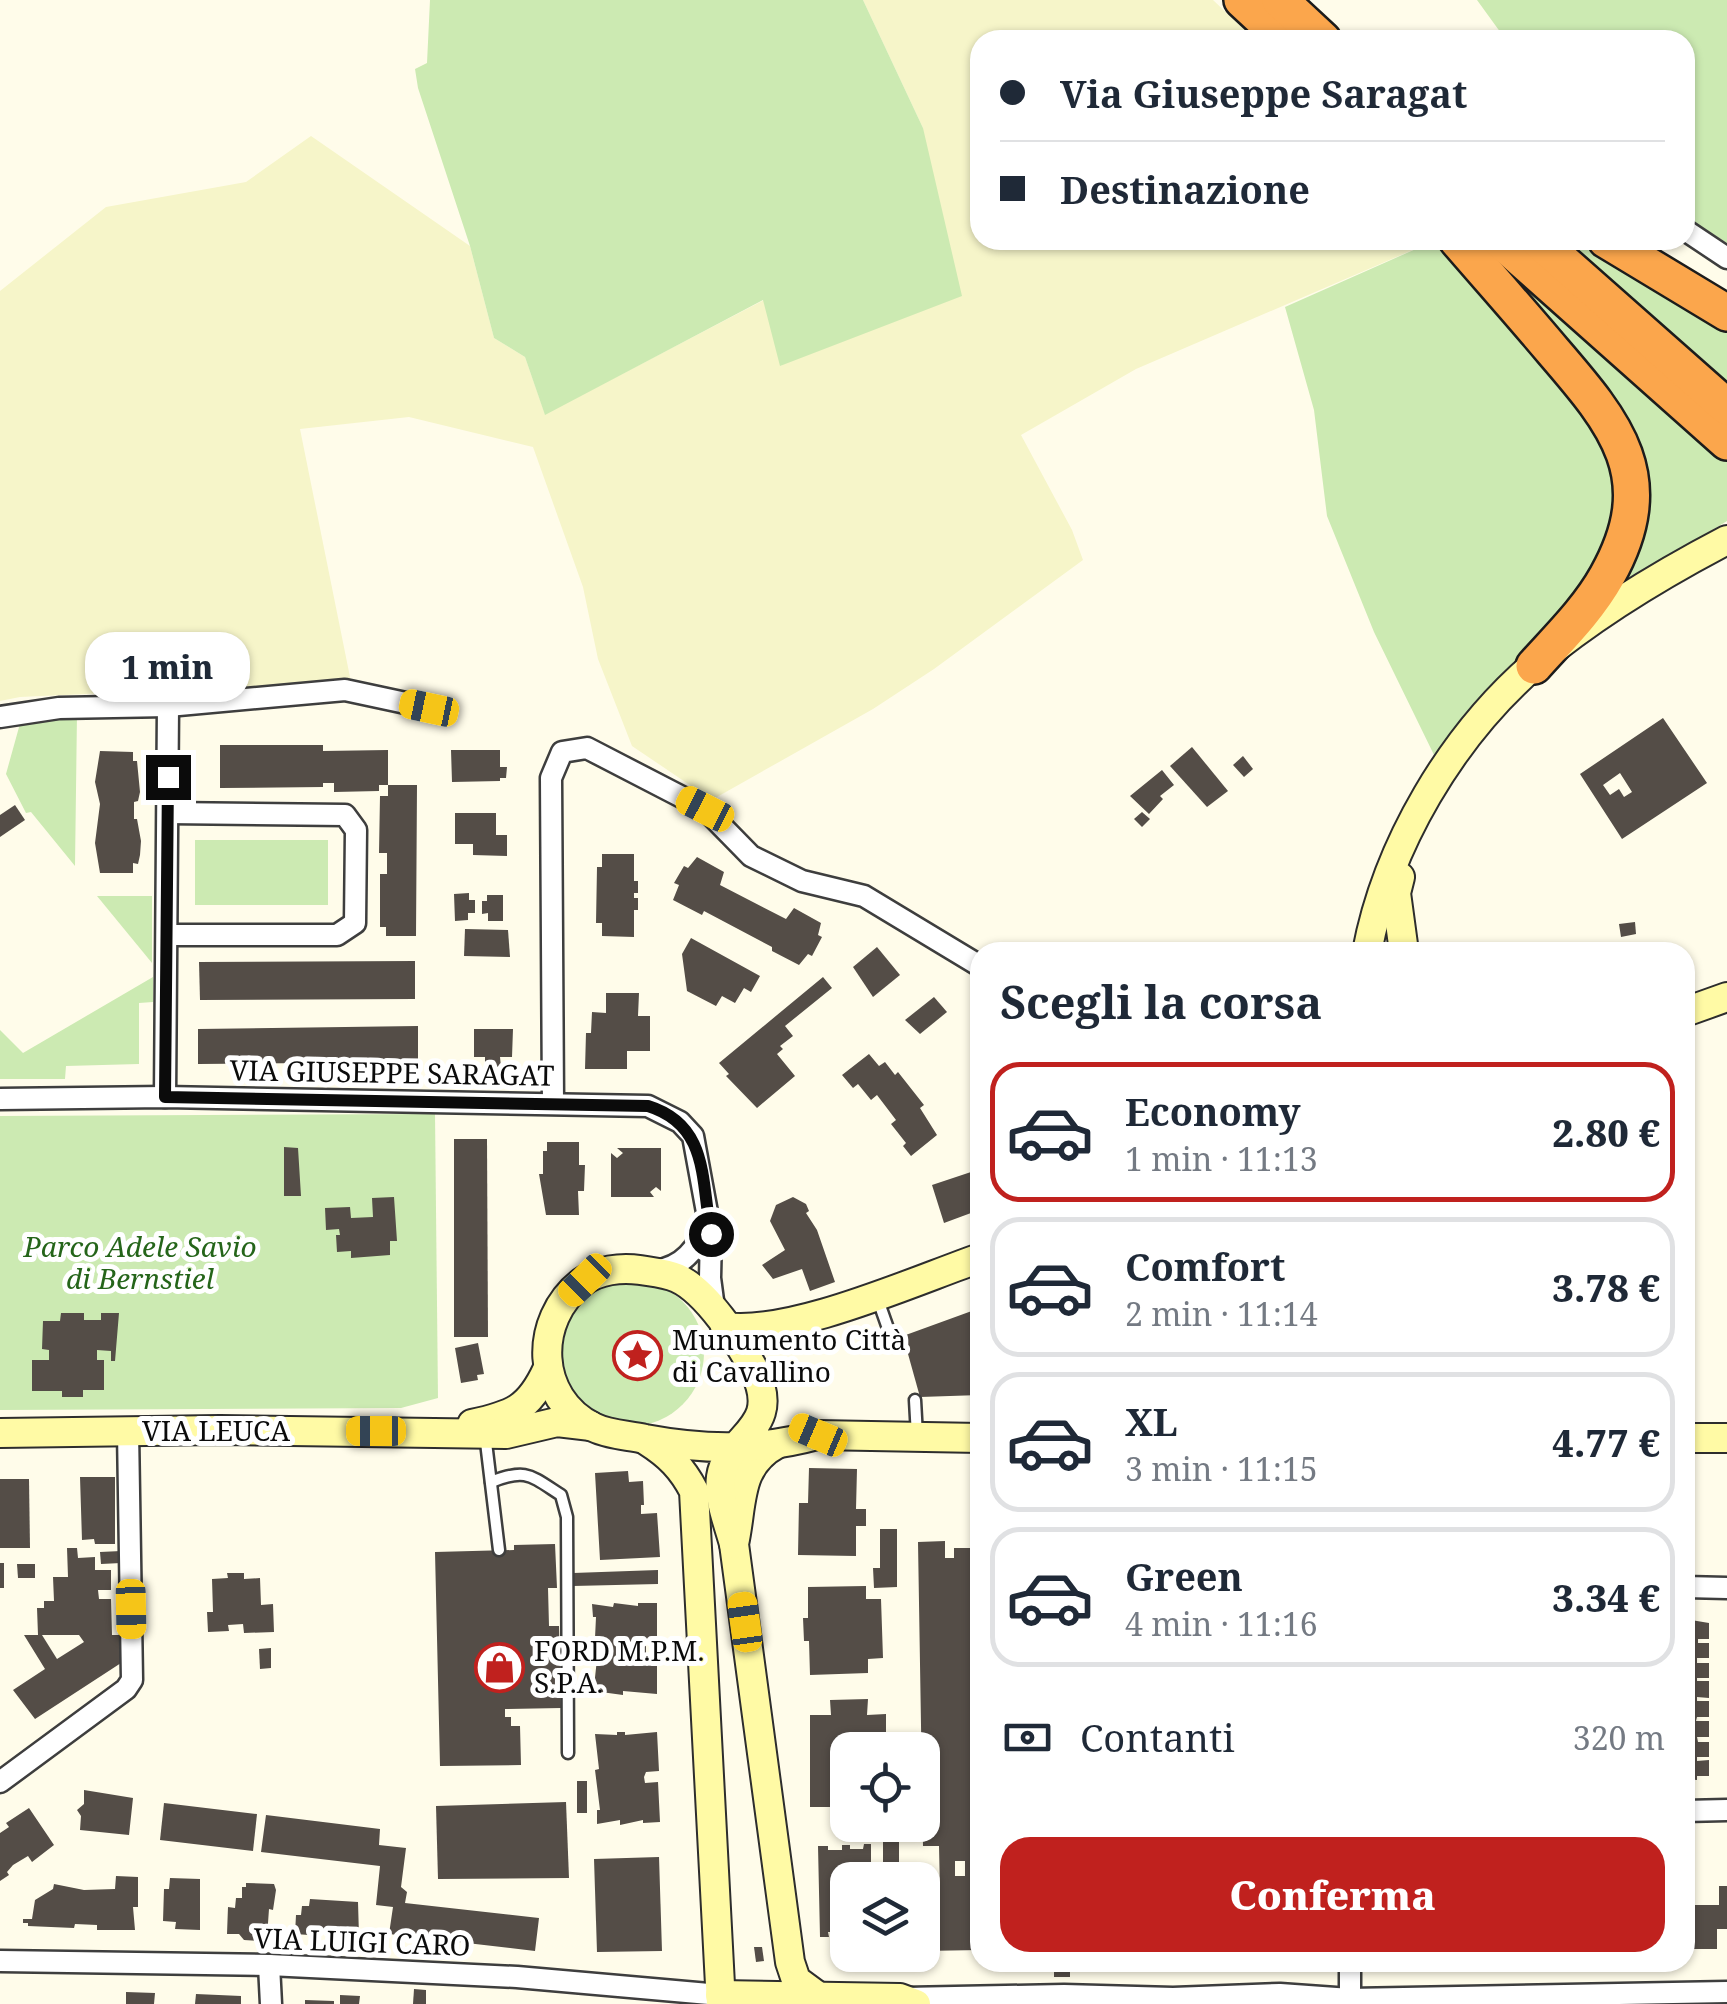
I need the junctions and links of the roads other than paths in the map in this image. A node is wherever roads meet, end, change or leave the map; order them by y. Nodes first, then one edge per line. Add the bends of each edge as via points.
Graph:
1 (1242, 0) edge
2 (1280, 0) edge
3 (1274, 30) edge
4 (1312, 30) edge
5 (1695, 237) edge
6 (1466, 250) edge
7 (1512, 250) edge
8 (1548, 250) edge
9 (1623, 250) edge
10 (1727, 258) edge
11 (1727, 313) edge
12 (1725, 429) edge
13 (1727, 540) edge
14 (1534, 666) junction
15 (168, 706) junction
16 (429, 708) dead end
17 (0, 717) edge
18 (168, 813) junction
19 (1416, 818) junction
20 (167, 936) junction
21 (1370, 942) edge
22 (1403, 942) edge
23 (970, 960) edge
24 (1727, 997) edge
25 (1695, 1008) edge
26 (165, 1097) junction
27 (0, 1099) edge
28 (553, 1103) junction
29 (708, 1216) junction
30 (970, 1261) edge
31 (650, 1272) junction
32 (876, 1294) junction
33 (720, 1318) junction
34 (809, 1318) junction
35 (890, 1334) dead end
36 (547, 1370) junction
37 (757, 1378) junction
38 (915, 1400) dead end
39 (592, 1426) junction
40 (128, 1431) junction
41 (432, 1432) junction
42 (0, 1433) edge
43 (485, 1433) junction
44 (818, 1435) junction
45 (917, 1437) junction
46 (642, 1438) junction
47 (970, 1438) edge
48 (1695, 1438) edge
49 (1727, 1438) edge
50 (777, 1444) junction
51 (735, 1448) junction
52 (491, 1482) junction
53 (734, 1544) junction
54 (499, 1550) dead end
55 (1695, 1587) edge
56 (1727, 1588) edge
57 (568, 1753) dead end
58 (0, 1782) edge
59 (1727, 1810) edge
60 (1695, 1811) edge
61 (0, 1961) edge
62 (270, 1965) junction
63 (1350, 1972) edge
64 (1727, 1992) edge
65 (815, 1994) junction
66 (721, 1999) edge
67 (908, 2001) edge
68 (1170, 2001) edge
69 (1350, 2001) edge
70 (271, 2004) edge

1 - 3 highway
2 - 4 highway
5 - 10 street
6 - 14 highway via 1594,397 1626,452 1630,473 1627,526 1606,577
7 - 12 highway
8 - 12 highway
9 - 11 highway
13 - 14 main road via 1644,587
14 - 19 main road via 1461,746
15 - 16 street via 346,690
15 - 17 street via 59,708
15 - 18 street
18 - 20 street
18 - 20 street via 345,815 356,830 355,923 337,934
19 - 21 main road
19 - 22 main road via 1396,893
20 - 26 street
23 - 28 street via 864,896 802,881 751,856 705,809 587,748 562,752 551,778
24 - 25 main road
26 - 27 street, VIA GIUSEPPE SARAGAT
26 - 28 street, VIA GIUSEPPE SARAGAT
28 - 29 street, VIA GIUSEPPE SARAGAT via 648,1106 680,1122 698,1152
29 - 31 street via 681,1262
29 - 33 street, VIA GIUSEPPE SARAGAT via 710,1294
30 - 32 main road
31 - 33 main road via 681,1279
31 - 36 main road via 623,1267 585,1280 554,1320
32 - 34 main road
32 - 35 lane
33 - 34 main road via 750,1329
33 - 37 main road
34 - 37 main road via 774,1342
36 - 39 main road via 557,1396
36 - 41 main road, VIA LEUCA via 519,1410
37 - 44 main road via 770,1407
37 - 51 main road via 758,1424
38 - 45 lane
39 - 43 main road, VIA LEUCA via 557,1422
39 - 46 main road
40 - 41 main road, VIA LEUCA
40 - 42 main road, VIA LEUCA
40 - 58 street via 132,1680
41 - 43 main road, VIA LEUCA
43 - 52 lane
44 - 45 main road
44 - 50 main road
45 - 47 main road
46 - 51 main road
46 - 66 main road via 667,1454 694,1491
48 - 49 main road
50 - 51 main road
50 - 53 main road via 748,1469
51 - 53 main road via 721,1476
52 - 54 lane
52 - 57 lane via 516,1472 561,1495 567,1518
53 - 65 main road via 790,1962 796,1980
55 - 56 street
59 - 60 street
61 - 62 street, VIA LUIGI CARO
62 - 66 street, VIA LUIGI CARO via 517,1976
62 - 70 street
63 - 69 street
64 - 69 street
65 - 66 main road
65 - 67 main road
67 - 68 street via 1064,1994
68 - 69 street via 1280,1994

